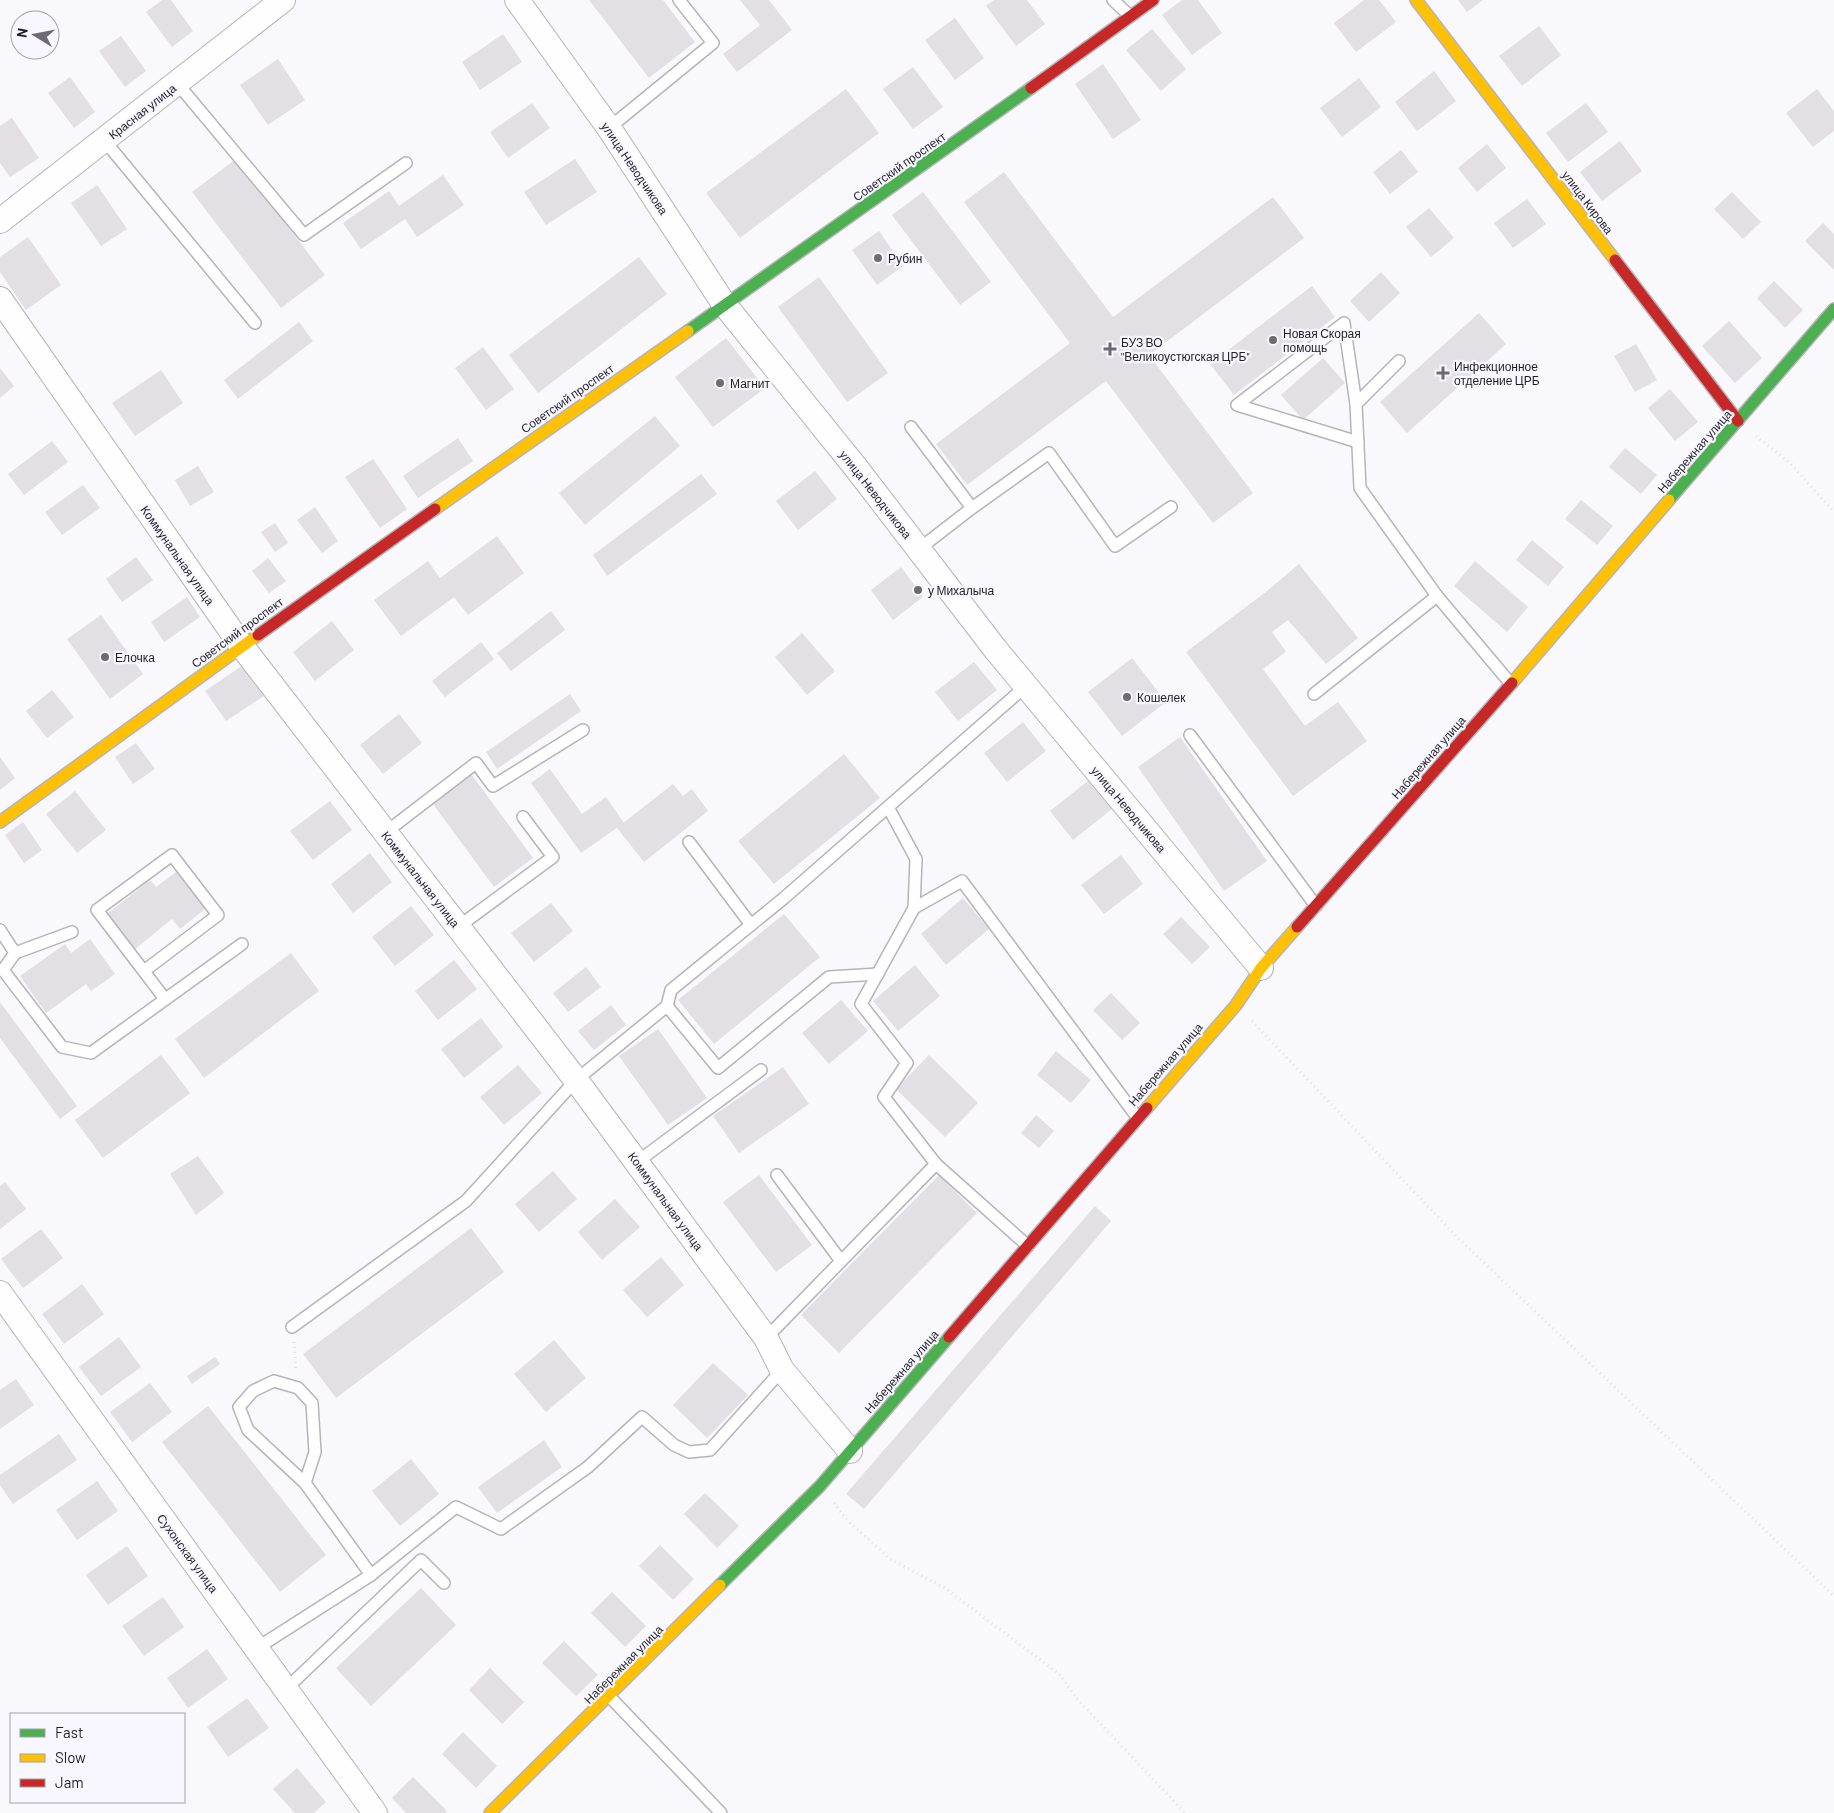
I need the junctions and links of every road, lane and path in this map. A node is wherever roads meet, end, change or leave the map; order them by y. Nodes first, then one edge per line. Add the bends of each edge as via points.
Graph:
1 (283, 0) edge
2 (517, 0) edge
3 (680, 0) edge
4 (1113, 0) edge
5 (1153, 0) edge
6 (1416, 0) edge
7 (1130, 16) junction
8 (177, 83) junction
9 (609, 128) junction
10 (104, 140) junction
11 (406, 163) dead end
12 (0, 221) edge
13 (0, 299) edge
14 (724, 304) junction
15 (1834, 309) edge
16 (254, 324) dead end
17 (1399, 361) dead end
18 (1356, 404) junction
19 (1738, 421) junction
20 (911, 427) dead end
21 (1358, 442) junction
22 (1171, 507) dead end
23 (972, 508) junction
24 (1834, 512) edge
25 (919, 549) junction
26 (1437, 596) junction
27 (241, 645) junction
28 (1510, 684) junction
29 (1026, 686) junction
30 (1314, 694) dead end
31 (583, 730) dead end
32 (1190, 735) dead end
33 (888, 807) junction
34 (523, 817) dead end
35 (0, 822) edge
36 (386, 832) junction
37 (689, 842) dead end
38 (1316, 906) junction
39 (914, 908) junction
40 (751, 925) junction
41 (458, 927) junction
42 (0, 930) edge
43 (72, 932) dead end
44 (242, 944) dead end
45 (15, 953) junction
46 (1261, 968) junction
47 (144, 971) junction
48 (878, 974) junction
49 (165, 999) junction
50 (1236, 1004) junction
51 (667, 1006) junction
52 (762, 1070) dead end
53 (576, 1080) junction
54 (1137, 1117) junction
55 (637, 1162) junction
56 (936, 1164) junction
57 (777, 1175) dead end
58 (1028, 1246) junction
59 (841, 1261) junction
60 (0, 1293) edge
61 (292, 1327) joint
62 (766, 1338) junction
63 (782, 1370) junction
64 (298, 1388) junction
65 (850, 1451) junction
66 (304, 1483) junction
67 (820, 1486) junction
68 (371, 1574) junction
69 (444, 1583) dead end
70 (1834, 1596) edge
71 (257, 1648) junction
72 (287, 1688) junction
73 (609, 1696) junction
74 (375, 1813) edge
75 (490, 1813) edge
76 (721, 1813) edge
77 (1185, 1813) edge

1 - 8 street, Красная улица
2 - 9 street, улица Неводчикова
3 - 9 lane via 713,43
4 - 7 lane
5 - 7 street, Советский проспект
6 - 19 street, улица Кирова
7 - 14 street, Советский проспект via 929,163
8 - 10 street, Красная улица
8 - 11 lane via 304,235
9 - 14 street, улица Неводчикова
10 - 12 street, Красная улица
10 - 16 lane
13 - 27 street, Коммунальная улица
14 - 25 street, улица Неводчикова
14 - 27 street, Советский проспект
15 - 19 street, Набережная улица
17 - 18 lane
18 - 21 lane
18 - 21 lane via 1344,323 1237,405
19 - 24 path via 1791,464
19 - 28 street, Набережная улица
20 - 23 lane
21 - 26 lane via 1360,488
22 - 23 lane via 1115,546 1049,453
23 - 25 lane
25 - 29 street, улица Неводчикова
26 - 28 lane
26 - 30 lane
27 - 35 street, Советский проспект
27 - 36 street, Коммунальная улица
28 - 38 street, Набережная улица
29 - 33 lane
29 - 46 street, улица Неводчикова
31 - 36 lane via 493,786 476,763
32 - 38 lane
33 - 39 lane via 916,859
33 - 40 lane
34 - 41 lane via 553,858
36 - 41 street, Коммунальная улица
37 - 40 lane
38 - 46 street, Набережная улица
39 - 48 lane
39 - 54 lane via 962,881
40 - 51 lane via 671,990
41 - 53 street, Коммунальная улица
42 - 45 lane
43 - 45 lane
44 - 49 lane
45 - 49 lane via 3,970 62,1048 91,1052
46 - 50 street, Набережная улица
47 - 47 lane via 218,915 172,855 97,910
47 - 49 lane
48 - 51 lane via 829,977 718,1068
48 - 56 lane via 861,1004 907,1063 884,1097
50 - 54 street, Набережная улица
50 - 70 path via 1456,1236
51 - 53 lane
52 - 55 lane
53 - 55 street, Коммунальная улица
53 - 61 lane via 466,1201
54 - 58 street, Набережная улица
55 - 62 street, Коммунальная улица
56 - 58 lane
56 - 59 lane
57 - 59 lane
58 - 65 street, Набережная улица
59 - 62 lane
60 - 71 street, Сухонская улица
61 - 64 path
62 - 63 street, Коммунальная улица
63 - 65 street, Коммунальная улица
63 - 68 lane via 710,1450 689,1452 674,1445 642,1417 588,1467 502,1529 456,1507
64 - 66 lane via 312,1403 315,1452
64 - 66 lane via 274,1381 253,1391 239,1407 248,1430
65 - 67 street, Набережная улица
66 - 68 lane
67 - 73 street, Набережная улица
67 - 77 path via 846,1519 890,1559 945,1588 1059,1674 1078,1701
68 - 71 lane
69 - 72 lane via 421,1560
71 - 72 street, Сухонская улица
72 - 74 street, Сухонская улица
73 - 75 street, Набережная улица
73 - 76 lane

